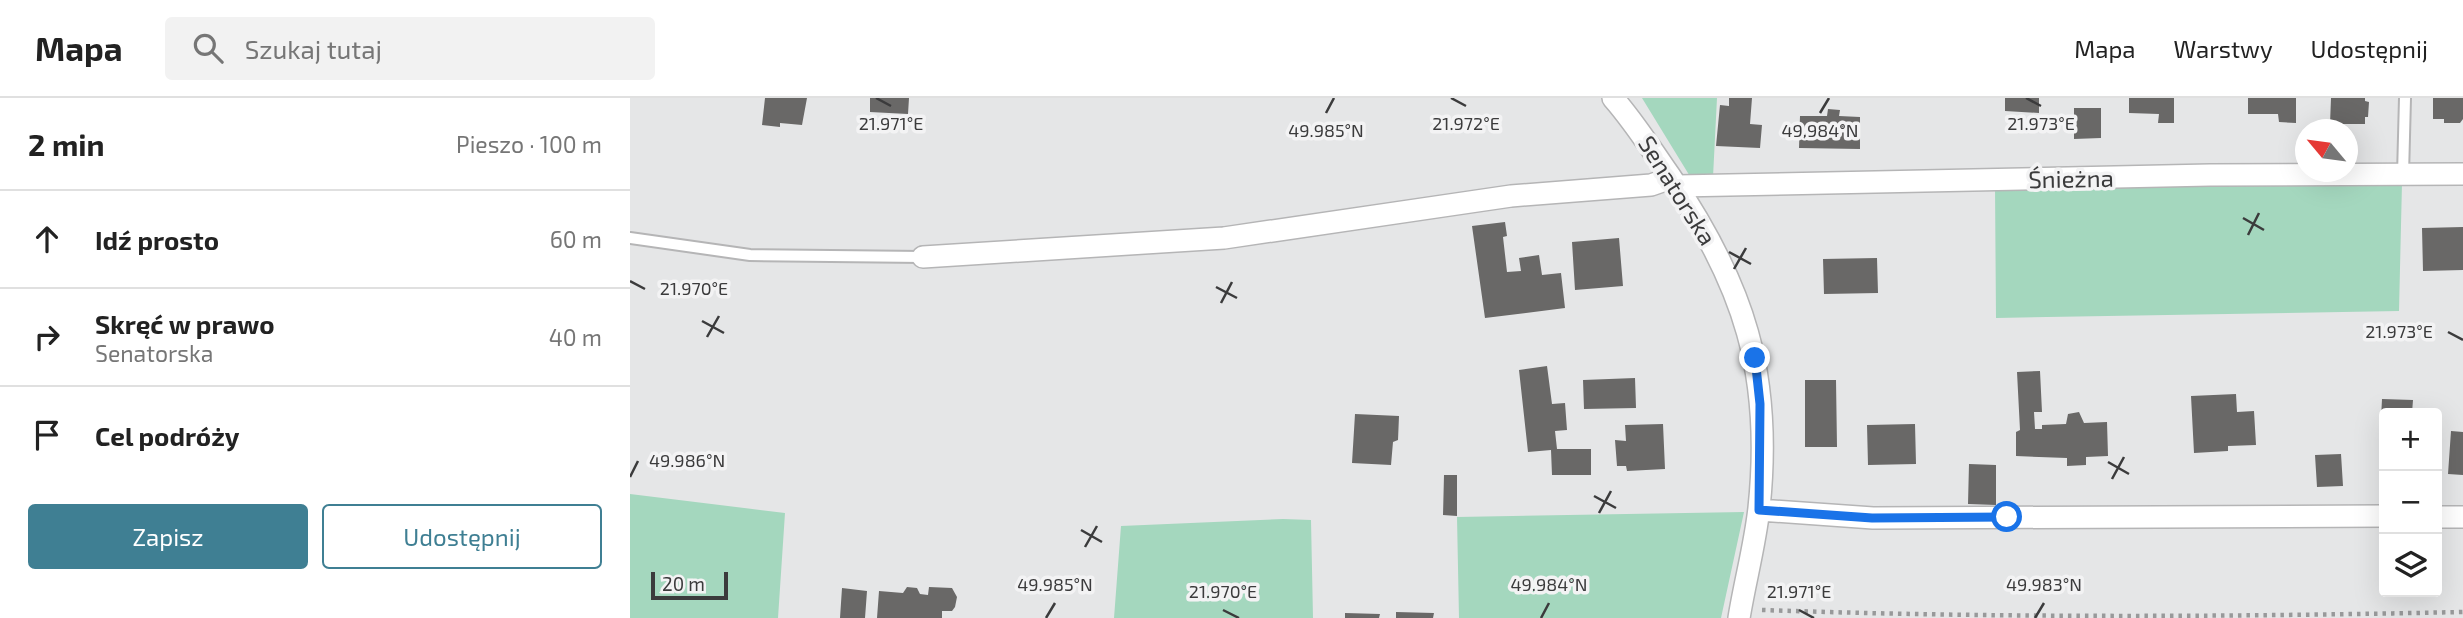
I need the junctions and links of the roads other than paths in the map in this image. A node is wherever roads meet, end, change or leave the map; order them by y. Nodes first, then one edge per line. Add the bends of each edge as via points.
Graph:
1 (1614, 98) edge
2 (2405, 98) edge
3 (2463, 174) edge
4 (2403, 175) junction
5 (1675, 182) junction
6 (630, 238) edge
7 (923, 257) joint
8 (1759, 510) junction
9 (2379, 516) edge
10 (2442, 517) edge
11 (2463, 517) edge
12 (1740, 614) edge

1 - 5 street, Senatorska
2 - 4 lane
3 - 4 street, Śnieżna
4 - 5 street, Śnieżna
5 - 7 street, Śnieżna via 1511,196 1224,238
5 - 8 street, Senatorska via 1716,249 1750,335 1760,404
6 - 7 lane via 750,255
8 - 9 street via 1872,518
8 - 12 street, Senatorska
10 - 11 street

